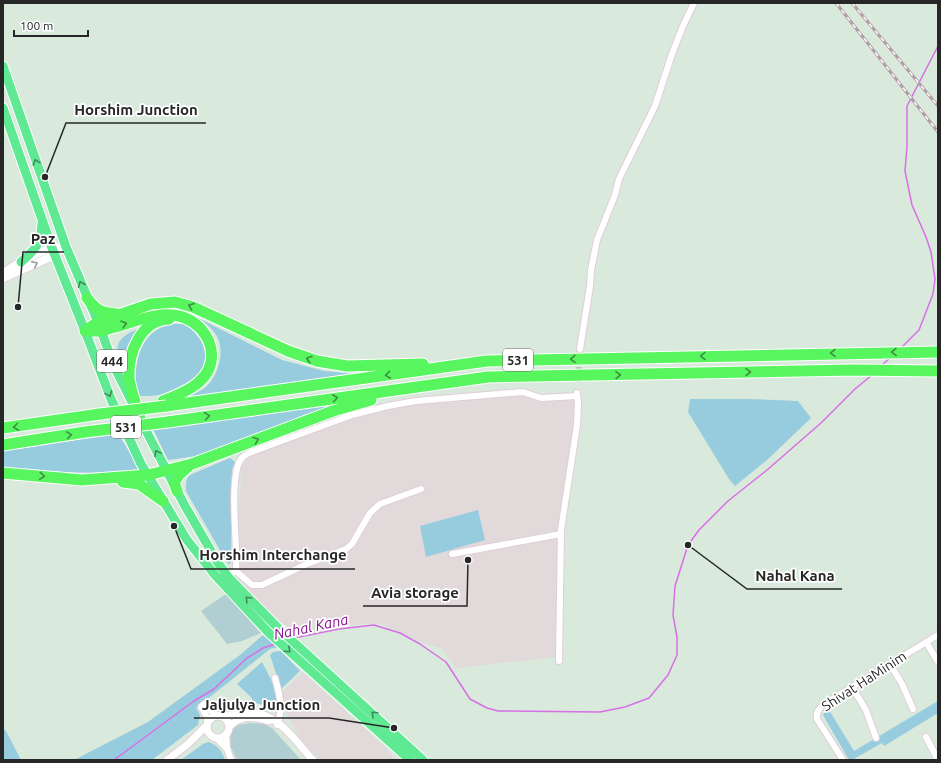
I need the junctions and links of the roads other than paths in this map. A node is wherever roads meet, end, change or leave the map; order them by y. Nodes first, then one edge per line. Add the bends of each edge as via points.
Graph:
1 (694, 3) edge
2 (3, 66) edge
3 (3, 108) edge
4 (43, 221) junction
5 (66, 247) junction
6 (54, 252) junction
7 (21, 262) junction
8 (4, 276) edge
9 (87, 298) junction
10 (123, 314) junction
11 (197, 325) junction
12 (99, 326) junction
13 (85, 331) junction
14 (580, 349) tunnel mouth
15 (938, 352) edge
16 (487, 361) junction
17 (938, 371) edge
18 (488, 377) junction
19 (164, 403) junction
20 (140, 418) junction
21 (3, 428) edge
22 (3, 445) edge
23 (231, 450) junction
24 (244, 456) junction
25 (192, 464) junction
26 (166, 471) junction
27 (3, 473) edge
28 (148, 475) junction
29 (82, 480) junction
30 (421, 489) dead end
31 (177, 491) junction
32 (163, 501) junction
33 (561, 534) junction
34 (452, 554) dead end
35 (236, 571) junction
36 (227, 576) junction
37 (272, 629) junction
38 (938, 635) edge
39 (926, 642) junction
40 (559, 661) dead end
41 (938, 662) edge
42 (890, 664) junction
43 (275, 678) dead end
44 (852, 687) junction
45 (913, 709) dead end
46 (220, 716) junction
47 (207, 724) junction
48 (278, 724) junction
49 (228, 731) junction
50 (214, 737) junction
51 (926, 737) dead end
52 (876, 738) dead end
53 (188, 744) junction
54 (393, 744) junction
55 (228, 752) junction
56 (167, 760) edge
57 (231, 760) edge
58 (313, 760) edge
59 (400, 760) edge
60 (410, 760) edge
61 (420, 760) edge
62 (843, 760) edge
63 (938, 760) edge

1 - 14 street via 675,47 655,106 619,179 598,240 591,270
5 -> 2 main road, 444
3 - 4 main road, 444
4 - 6 main road, 444
4 - 7 main road via 38,245
5 - 6 main road
9 -> 5 main road, 444
6 - 7 main road
8 -> 6 main road
6 - 13 main road, 444
7 - 8 main road
9 - 10 highway via 94,308
9 - 12 main road, 444
10 - 12 highway
16 -> 10 highway via 347,366 301,356 184,304 151,304
12 -> 11 highway via 168,314 188,318
11 - 19 highway via 205,333 210,345 210,367 188,391
11 - 20 highway via 166,319 151,326 137,339 129,379
12 - 13 highway
12 - 20 main road, 444 via 114,366
13 -> 28 main road, 444 via 111,399
15 -> 16 highway, 531
16 -> 19 highway, 531
18 -> 17 highway, 531 via 854,370
22 -> 18 highway, 531, bridge
23 -> 18 highway via 352,404
19 -> 21 highway, 531, bridge
26 -> 20 main road, 444
23 - 24 street
23 - 25 highway
24 - 33 street via 352,416 388,406 523,392 541,398 577,394 576,425
24 - 35 street via 237,468 235,483
25 - 26 highway
25 - 31 highway via 178,475 174,482
26 - 28 highway
26 - 31 main road, 444
27 -> 29 highway
28 - 29 highway
28 - 32 main road, 444
29 - 32 highway via 140,484
30 - 35 street via 375,507 352,544 346,549 262,585 252,585
31 - 36 main road, 444
32 - 37 main road, 444 via 187,540 215,575
33 - 34 street
33 - 40 street
35 - 36 street
37 -> 36 main road, 444
37 -> 54 main road, 444 via 308,668
61 -> 37 main road, 444 via 314,661
38 - 39 street, Shivat HaMinim
39 - 41 street
39 - 42 street, Shivat HaMinim
42 - 44 street, Shivat HaMinim
42 - 45 street
43 - 48 street via 281,704
44 - 52 street via 866,710
44 - 62 street, Shivat HaMinim via 824,704 817,715
46 - 47 street via 212,717
46 - 47 street via 204,704 201,707 207,717
46 - 48 street via 254,713 265,715
46 - 49 street via 228,722
47 - 50 street via 207,732
47 - 53 street
48 - 49 street via 250,718 235,721
48 - 58 street
49 - 50 street via 222,737
49 - 55 street
50 - 53 street via 198,739
50 - 55 street via 224,744
51 - 63 street
53 - 56 street
54 - 59 main road
54 - 60 main road, 444
55 - 57 street

